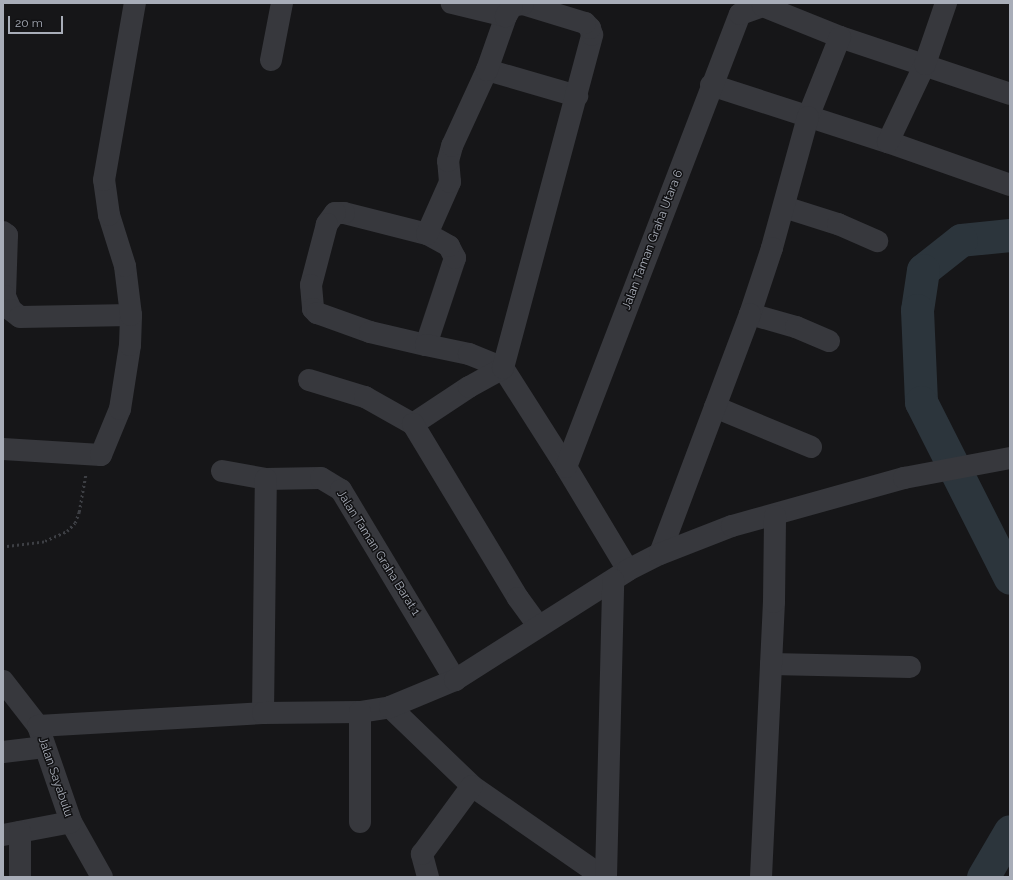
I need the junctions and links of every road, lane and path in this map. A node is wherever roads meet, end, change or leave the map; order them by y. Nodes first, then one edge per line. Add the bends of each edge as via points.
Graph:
1 (135, 3) edge
2 (282, 3) edge
3 (452, 3) edge
4 (946, 3) edge
5 (506, 16) junction
6 (840, 37) junction
7 (271, 60) dead end
8 (925, 64) junction
9 (487, 70) junction
10 (711, 85) junction
11 (1010, 94) edge
12 (577, 96) junction
13 (808, 117) junction
14 (888, 142) junction
15 (1010, 185) edge
16 (784, 206) junction
17 (3, 232) edge
18 (427, 234) junction
19 (878, 241) dead end
20 (750, 314) junction
21 (131, 315) junction
22 (829, 341) dead end
23 (426, 345) junction
24 (502, 368) junction
25 (309, 380) dead end
26 (715, 407) junction
27 (413, 424) junction
28 (811, 447) dead end
29 (3, 450) edge
30 (101, 455) junction
31 (1010, 458) edge
32 (566, 467) junction
33 (222, 471) dead end
34 (266, 479) junction
35 (775, 516) junction
36 (7, 546) dead end
37 (660, 554) junction
38 (621, 575) junction
39 (538, 626) junction
40 (771, 664) junction
41 (910, 667) dead end
42 (455, 680) junction
43 (3, 681) edge
44 (390, 707) junction
45 (360, 712) junction
46 (263, 713) junction
47 (38, 726) junction
48 (45, 747) junction
49 (3, 752) edge
50 (472, 786) junction
51 (71, 822) junction
52 (360, 822) dead end
53 (12, 834) edge
54 (20, 877) edge
55 (102, 877) edge
56 (428, 877) edge
57 (603, 877) edge
58 (606, 877) edge
59 (761, 877) edge

1 - 21 street via 104,180 109,215 124,261
2 - 7 street
3 - 5 street
4 - 8 street
5 - 9 street
5 - 12 street via 512,6 523,4 585,23 590,28 592,35
6 - 8 street via 876,51
6 - 10 street, Jalan Taman Graha Utara 6 via 763,6 740,14
6 - 13 street
8 - 11 street
8 - 14 street
9 - 12 street
9 - 18 street via 452,146 448,161 450,182
10 - 13 street
10 - 32 street, Jalan Taman Graha Utara 6
12 - 24 street via 556,162
13 - 14 street
13 - 16 street
14 - 15 street
16 - 19 street
16 - 20 street
17 - 21 street via 7,235 5,296 11,310 20,317
18 - 23 street via 449,246 455,258
18 - 23 street via 344,213 335,213 327,224 310,292 311,304 317,313 370,332
20 - 22 street via 796,327
20 - 26 street
21 - 30 street via 125,385 120,409
23 - 24 street via 469,354
24 - 27 street
24 - 32 street
25 - 27 street via 365,397
26 - 28 street
26 - 37 street
27 - 39 street via 518,598
29 - 30 street
30 - 36 path via 85,475 79,512 75,523 67,531 45,542
31 - 35 street via 904,478
32 - 38 street
33 - 34 street, Jalan Taman Graha Barat 1
34 - 42 street, Jalan Taman Graha Barat 1 via 321,478 341,490
34 - 46 street
35 - 37 street via 732,526
35 - 40 street
37 - 38 street
38 - 39 street
38 - 58 street
39 - 42 street
40 - 41 street
40 - 59 street
42 - 44 street
43 - 47 street, Jalan Sayabulu
44 - 45 street
44 - 50 street
45 - 46 street
45 - 52 street
46 - 47 street
47 - 48 street, Jalan Sayabulu
48 - 49 street
48 - 51 street, Jalan Sayabulu
50 - 56 street via 422,854
50 - 57 street
51 - 53 street
51 - 55 street, Jalan Sayabulu
53 - 54 street

